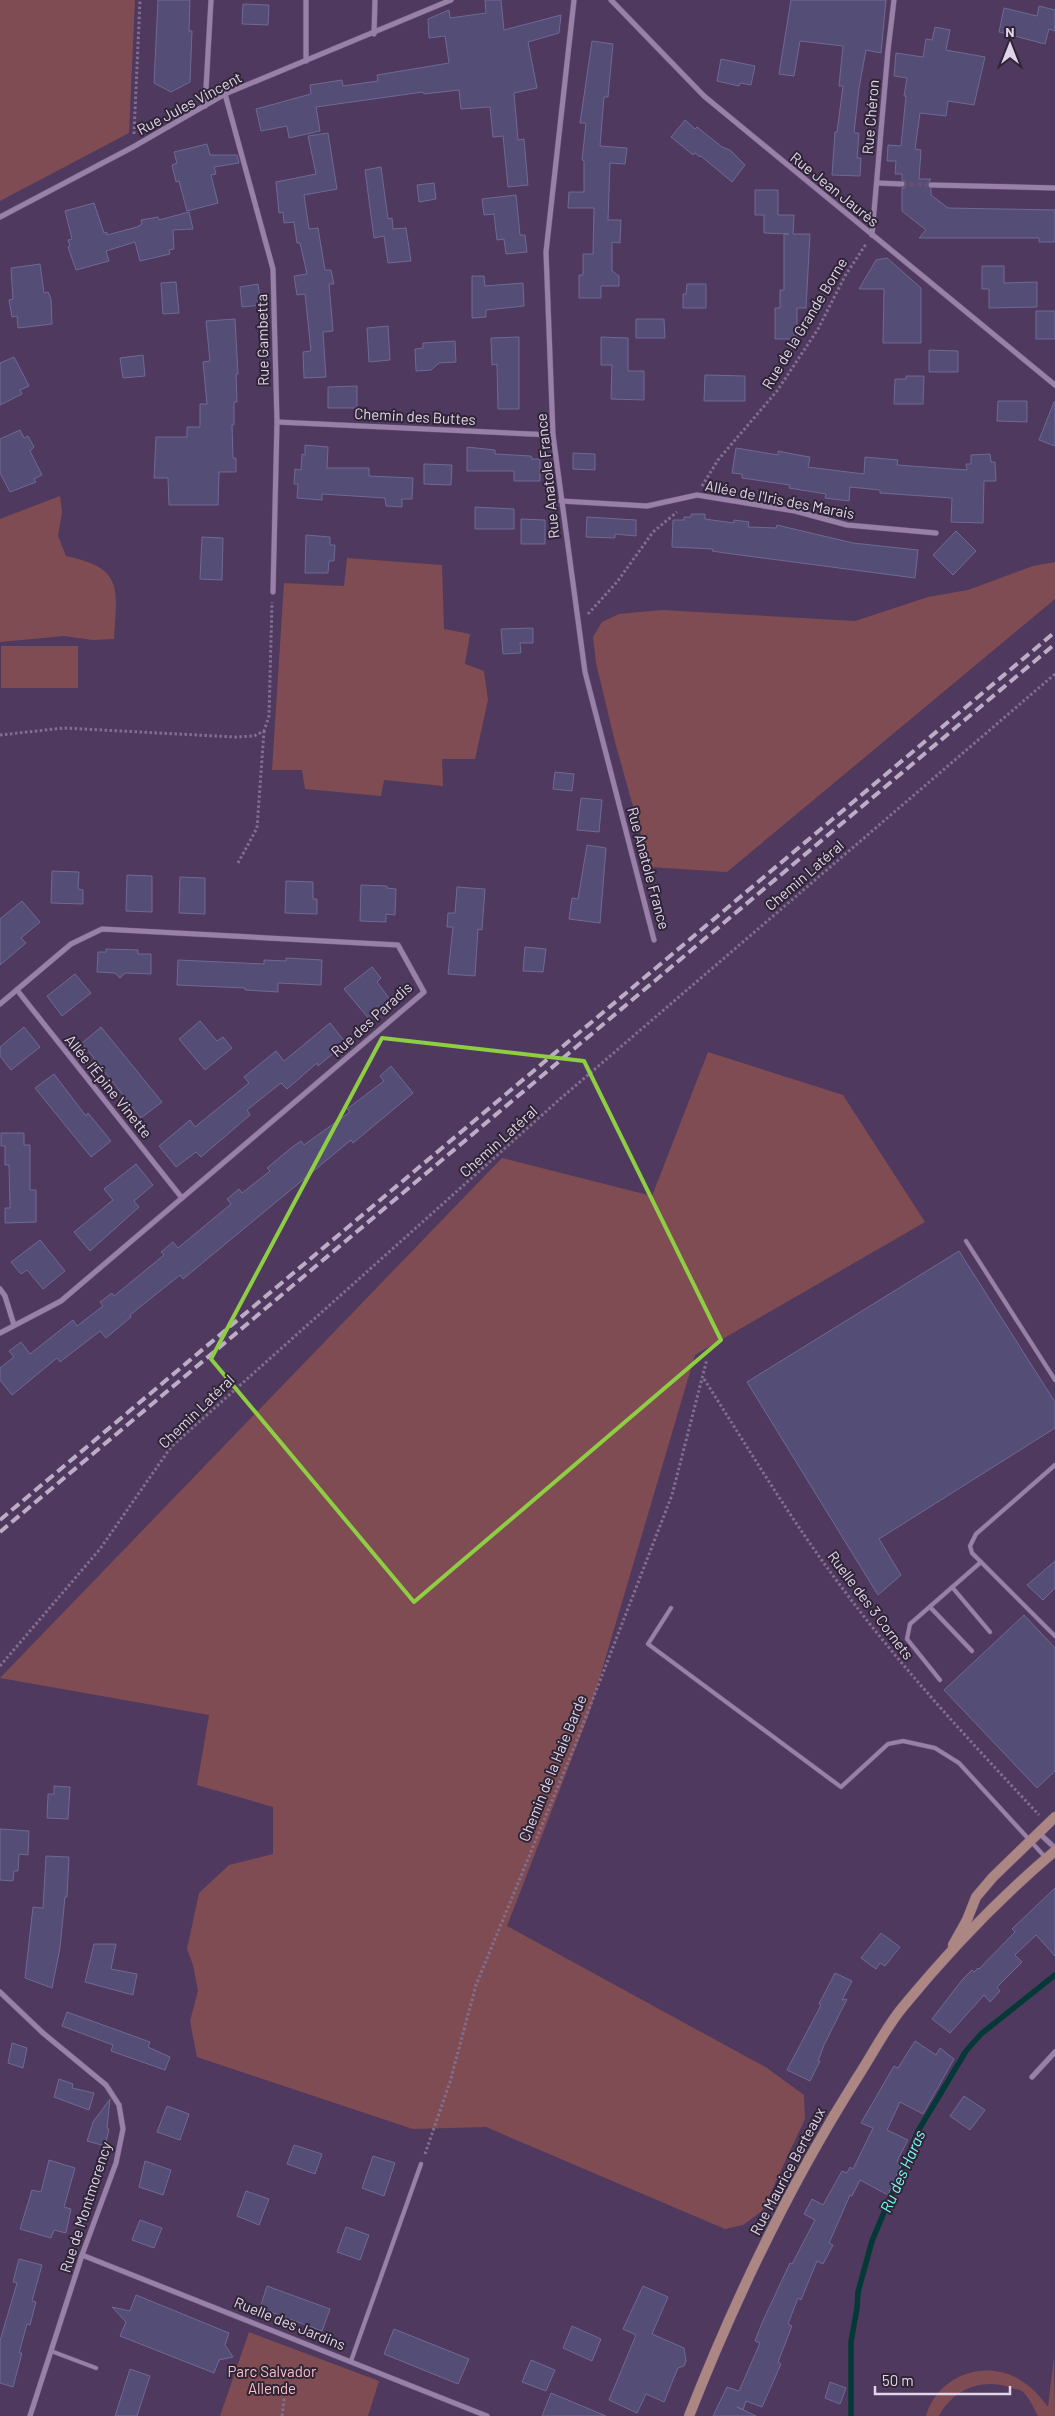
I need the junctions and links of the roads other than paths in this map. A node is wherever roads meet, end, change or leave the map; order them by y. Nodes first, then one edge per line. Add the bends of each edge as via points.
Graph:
1 (211, 0) edge
2 (306, 0) edge
3 (376, 0) edge
4 (451, 0) edge
5 (574, 0) edge
6 (611, 0) edge
7 (894, 0) edge
8 (374, 34) junction
9 (306, 61) junction
10 (225, 94) junction
11 (205, 106) junction
12 (877, 183) junction
13 (902, 184) tunnel mouth
14 (932, 185) tunnel mouth
15 (1055, 188) edge
16 (0, 217) edge
17 (872, 235) junction
18 (1055, 385) edge
19 (276, 422) junction
20 (553, 435) junction
21 (561, 501) junction
22 (936, 533) dead end
23 (273, 592) road end
24 (654, 940) dead end
25 (17, 990) junction
26 (0, 1004) edge
27 (182, 1198) junction
28 (966, 1242) dead end
29 (0, 1289) edge
30 (14, 1325) junction
31 (0, 1332) edge
32 (1055, 1380) edge
33 (1055, 1465) edge
34 (981, 1562) junction
35 (952, 1587) junction
36 (930, 1607) junction
37 (671, 1608) dead end
38 (990, 1632) dead end
39 (1055, 1636) edge
40 (972, 1651) dead end
41 (940, 1680) dead end
42 (1051, 1820) edge
43 (1038, 1833) junction
44 (1030, 1842) junction
45 (1055, 1850) edge
46 (1046, 1858) junction
47 (945, 1958) junction
48 (0, 1992) edge
49 (1055, 2052) edge
50 (1032, 2077) dead end
51 (421, 2164) road end
52 (82, 2255) junction
53 (51, 2351) junction
54 (351, 2361) junction
55 (96, 2368) dead end
56 (30, 2416) edge
57 (487, 2416) edge
58 (689, 2416) edge

1 - 11 street
2 - 9 street
3 - 8 street
4 - 8 street, Rue Jules Vincent
5 - 20 street, Rue Anatole France via 546,252
6 - 17 street, Rue Jean Jaurès via 704,96
7 - 12 street, Rue Chéron
8 - 9 street, Rue Jules Vincent
9 - 10 street, Rue Jules Vincent
10 - 11 street, Rue Jules Vincent
10 - 19 street, Rue Gambetta via 273,269
11 - 16 street, Rue Jules Vincent
12 - 13 street
12 - 17 street, Rue Chéron
14 - 15 street
17 - 18 street, Rue Jean Jaurès
19 - 20 street, Chemin des Buttes
19 - 23 street, Rue Gambetta
20 - 21 street, Rue Anatole France
21 - 22 street, Allée de l'Iris des Marais via 647,506 696,495 795,511 847,525
21 - 24 street, Rue Anatole France via 585,672
25 - 26 street, Rue des Paradis
25 - 27 street, Allée l'Épine Vinette
25 - 27 street, Rue des Paradis via 70,944 102,929 398,945 424,992
27 - 30 street, Rue des Paradis via 61,1301
28 - 32 lane
29 - 30 street
30 - 31 street, Rue des Paradis
33 - 34 lane via 976,1534 970,1546
34 - 35 lane
34 - 39 lane
35 - 36 lane
35 - 38 lane
36 - 40 lane
36 - 41 lane via 910,1624 907,1639
37 - 44 lane via 648,1644 842,1787 888,1744 903,1741 935,1748 959,1763
42 - 43 main road, Rue Maurice Berteaux
43 - 44 main road, Rue Maurice Berteaux
43 - 45 street
44 - 46 lane
44 - 47 main road, Rue Maurice Berteaux via 976,1897
45 - 46 main road, Rue Maurice Berteaux
46 - 47 main road, Rue Maurice Berteaux
47 - 58 main road, Rue Maurice Berteaux via 900,2009 821,2135 762,2249
48 - 52 street, Rue de Montmorency via 106,2085 119,2105 123,2129 116,2163
49 - 50 street
51 - 54 lane
52 - 53 street, Rue de Montmorency
52 - 54 street, Ruelle des Jardins
53 - 55 lane
53 - 56 street, Rue de Montmorency
54 - 57 street, Ruelle des Jardins

